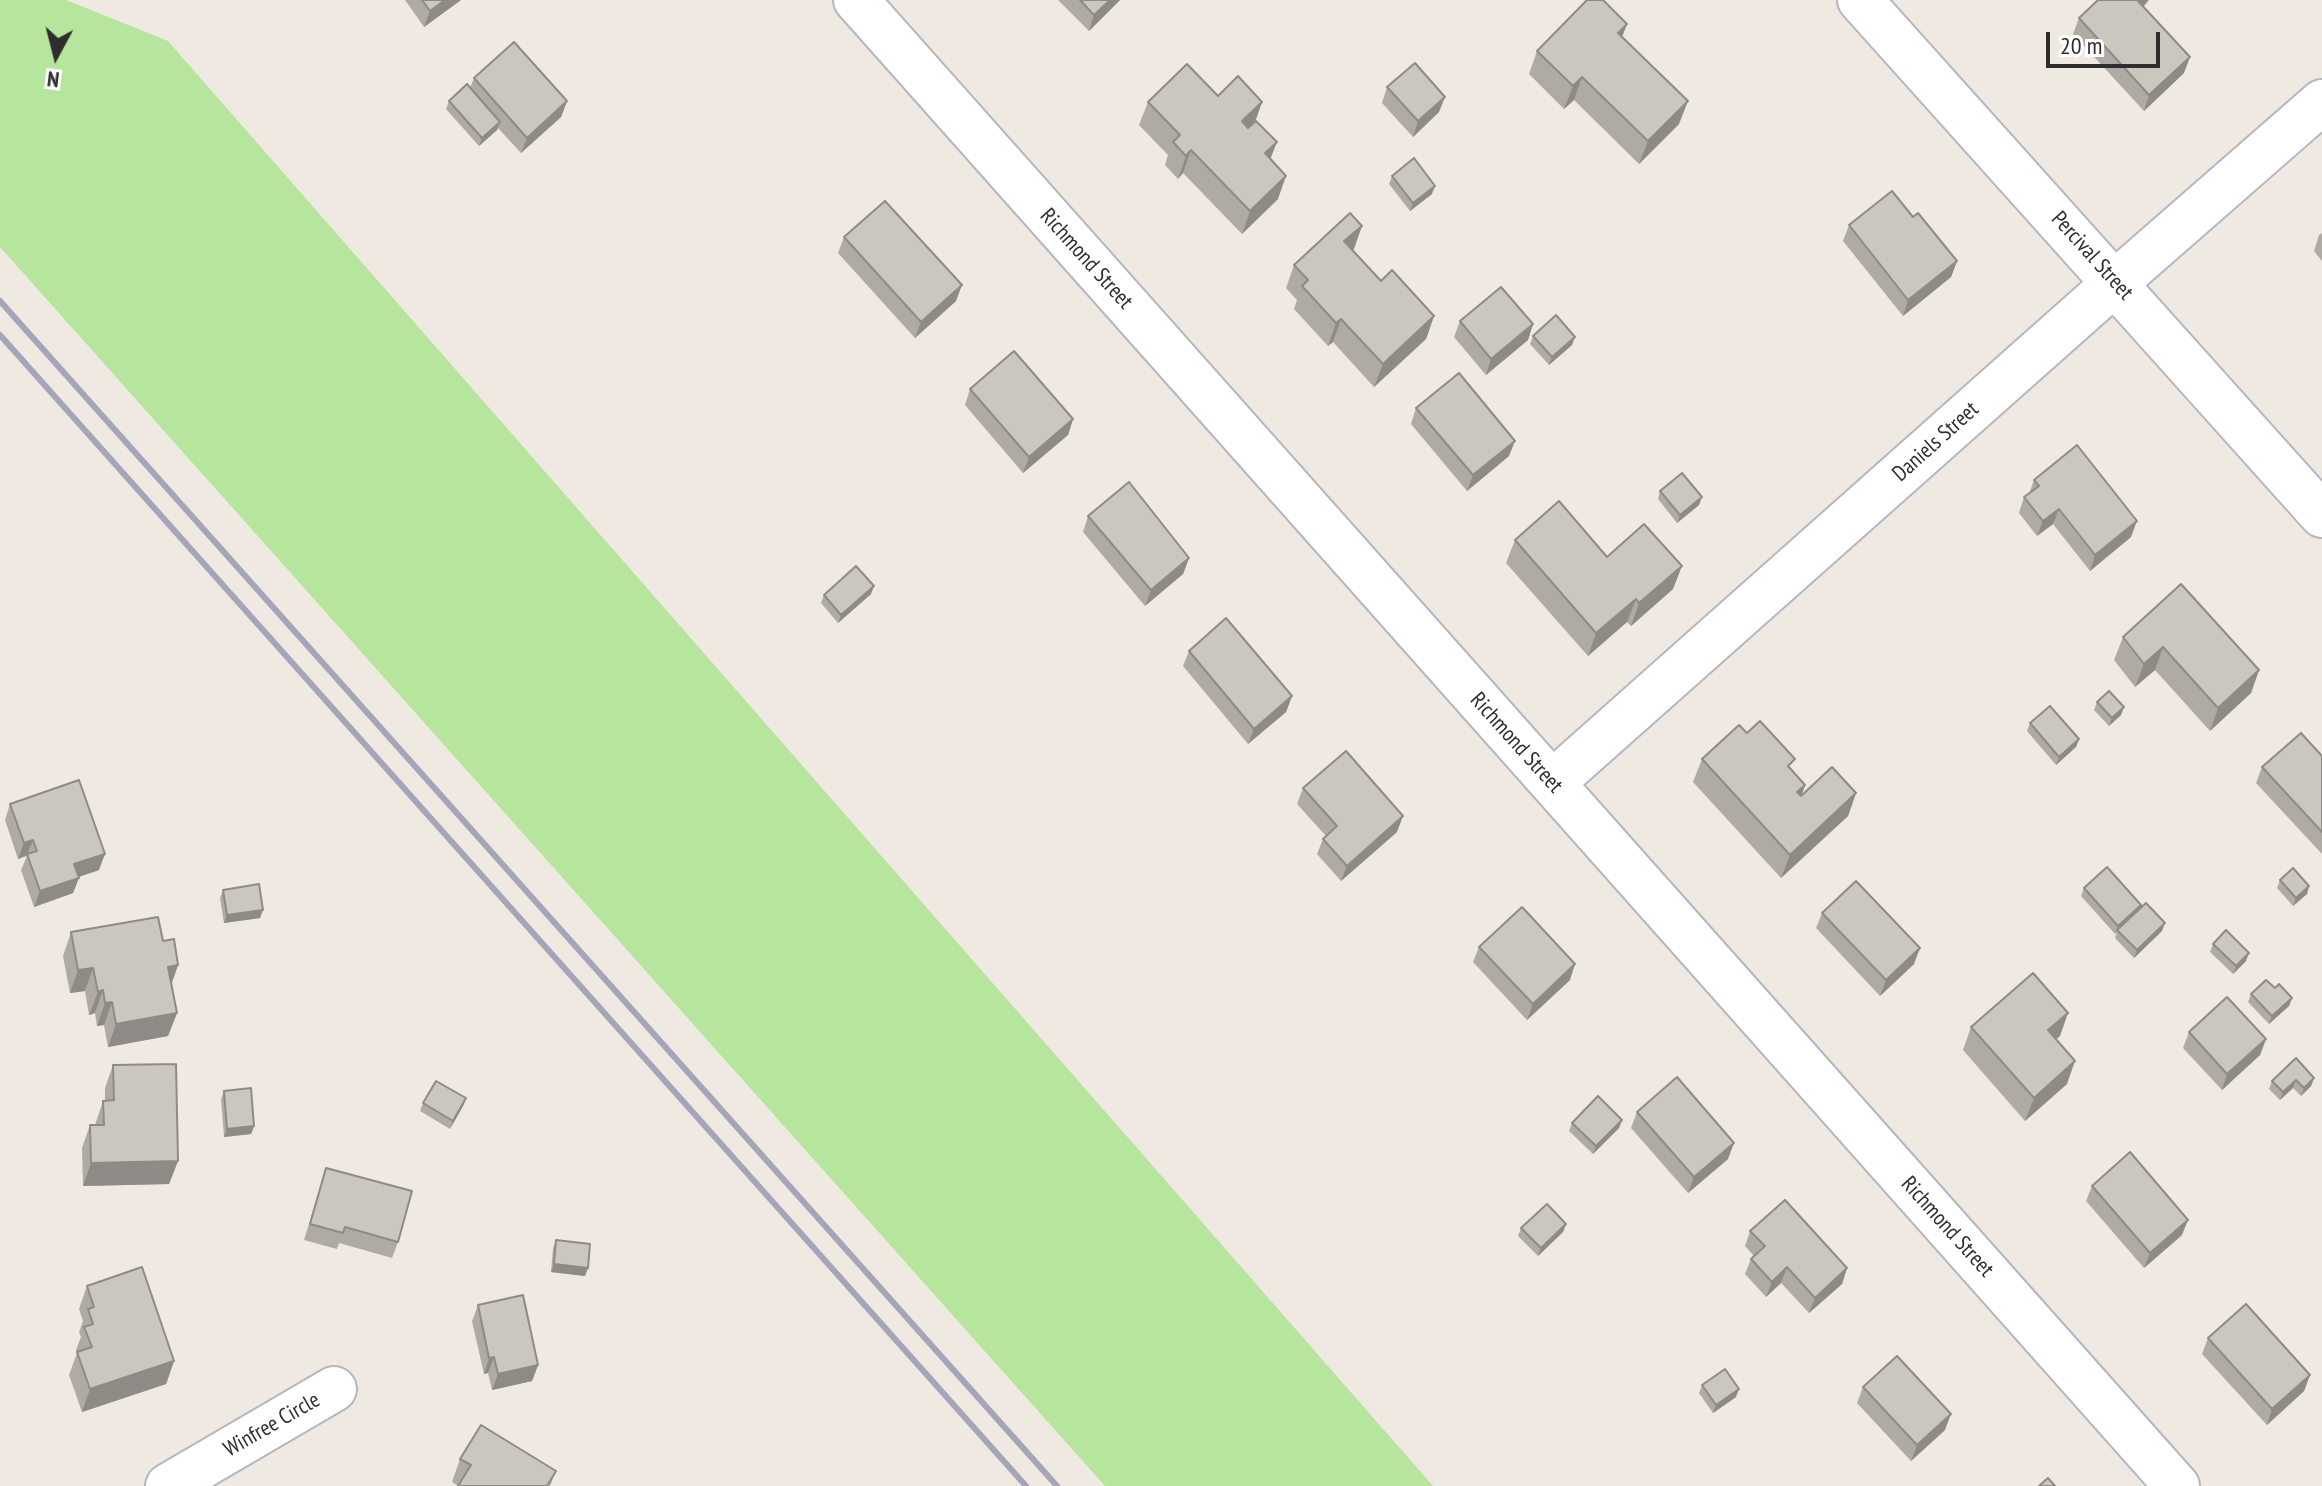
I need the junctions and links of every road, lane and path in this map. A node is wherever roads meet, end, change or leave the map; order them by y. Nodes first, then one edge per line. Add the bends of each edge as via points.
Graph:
1 (856, 0) edge
2 (1860, 0) edge
3 (2322, 102) edge
4 (2116, 282) junction
5 (2322, 515) edge
6 (1552, 783) junction
7 (334, 1389) dead end
8 (168, 1486) edge
9 (2177, 1486) edge

1 - 6 street, Richmond Street
2 - 4 street, Percival Street
3 - 4 street, Daniels Street
4 - 5 street, Percival Street
4 - 6 street, Daniels Street
6 - 9 street, Richmond Street
7 - 8 street, Winfree Circle

